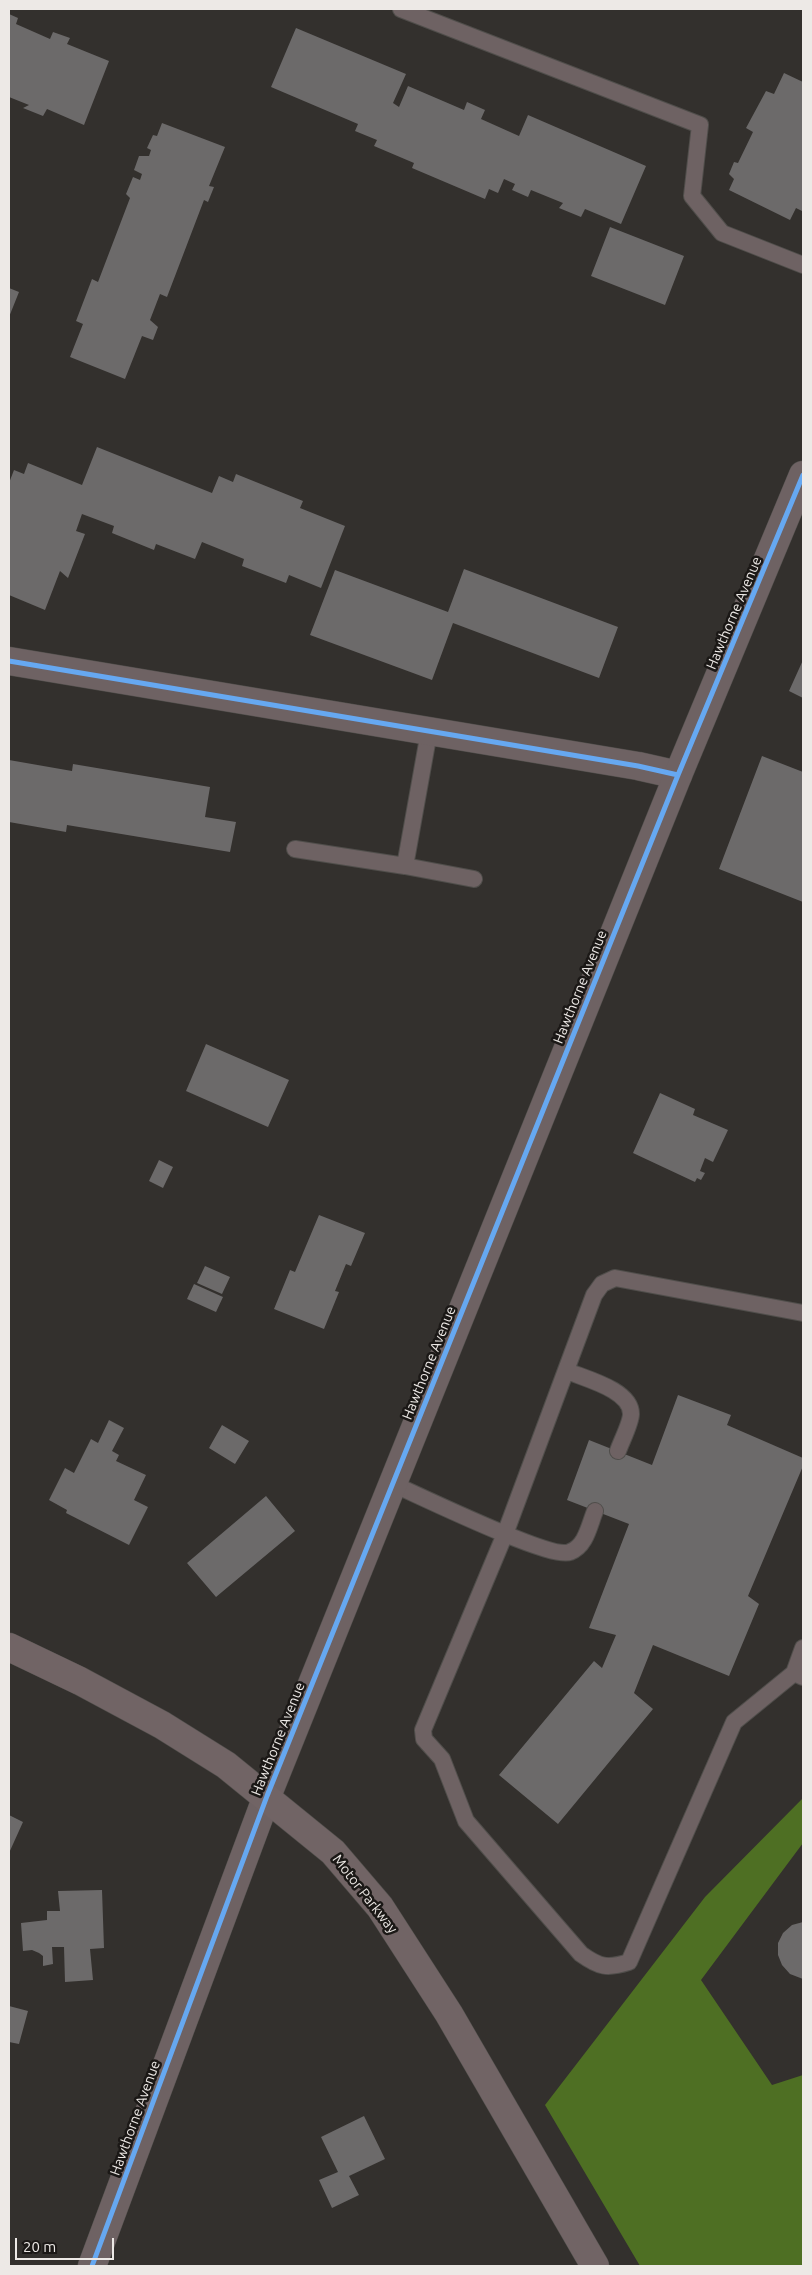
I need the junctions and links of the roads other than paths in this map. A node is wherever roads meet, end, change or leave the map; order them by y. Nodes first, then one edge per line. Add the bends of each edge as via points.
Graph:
1 (401, 9) edge
2 (803, 265) edge
3 (803, 475) edge
4 (9, 661) edge
5 (429, 732) junction
6 (678, 775) junction
7 (295, 848) dead end
8 (404, 866) junction
9 (474, 879) dead end
10 (803, 1313) edge
11 (567, 1371) junction
12 (618, 1451) dead end
13 (392, 1484) junction
14 (595, 1511) dead end
15 (505, 1534) junction
16 (9, 1647) edge
17 (803, 1648) edge
18 (798, 1675) edge
19 (267, 1796) junction
20 (92, 2266) edge
21 (594, 2266) edge

1 - 2 lane via 700,125 692,196 722,233
3 - 6 street, Hawthorne Avenue
4 - 5 street
5 - 6 street
5 - 8 lane
6 - 13 street, Hawthorne Avenue
7 - 8 lane
8 - 9 lane
10 - 11 lane via 615,1278 602,1284 594,1295
11 - 12 lane via 618,1392 628,1401 631,1415
11 - 15 lane
13 - 15 lane
13 - 19 street, Hawthorne Avenue
14 - 15 lane via 581,1545 568,1553 554,1552
15 - 18 lane via 422,1730 424,1739 442,1759 466,1821 581,1954 596,1965 615,1966 629,1962 734,1722
16 - 19 main road, Motor Parkway via 162,1725 226,1764
17 - 18 lane
19 - 20 street, Hawthorne Avenue
19 - 21 main road, Motor Parkway via 333,1852 380,1907 449,2014

